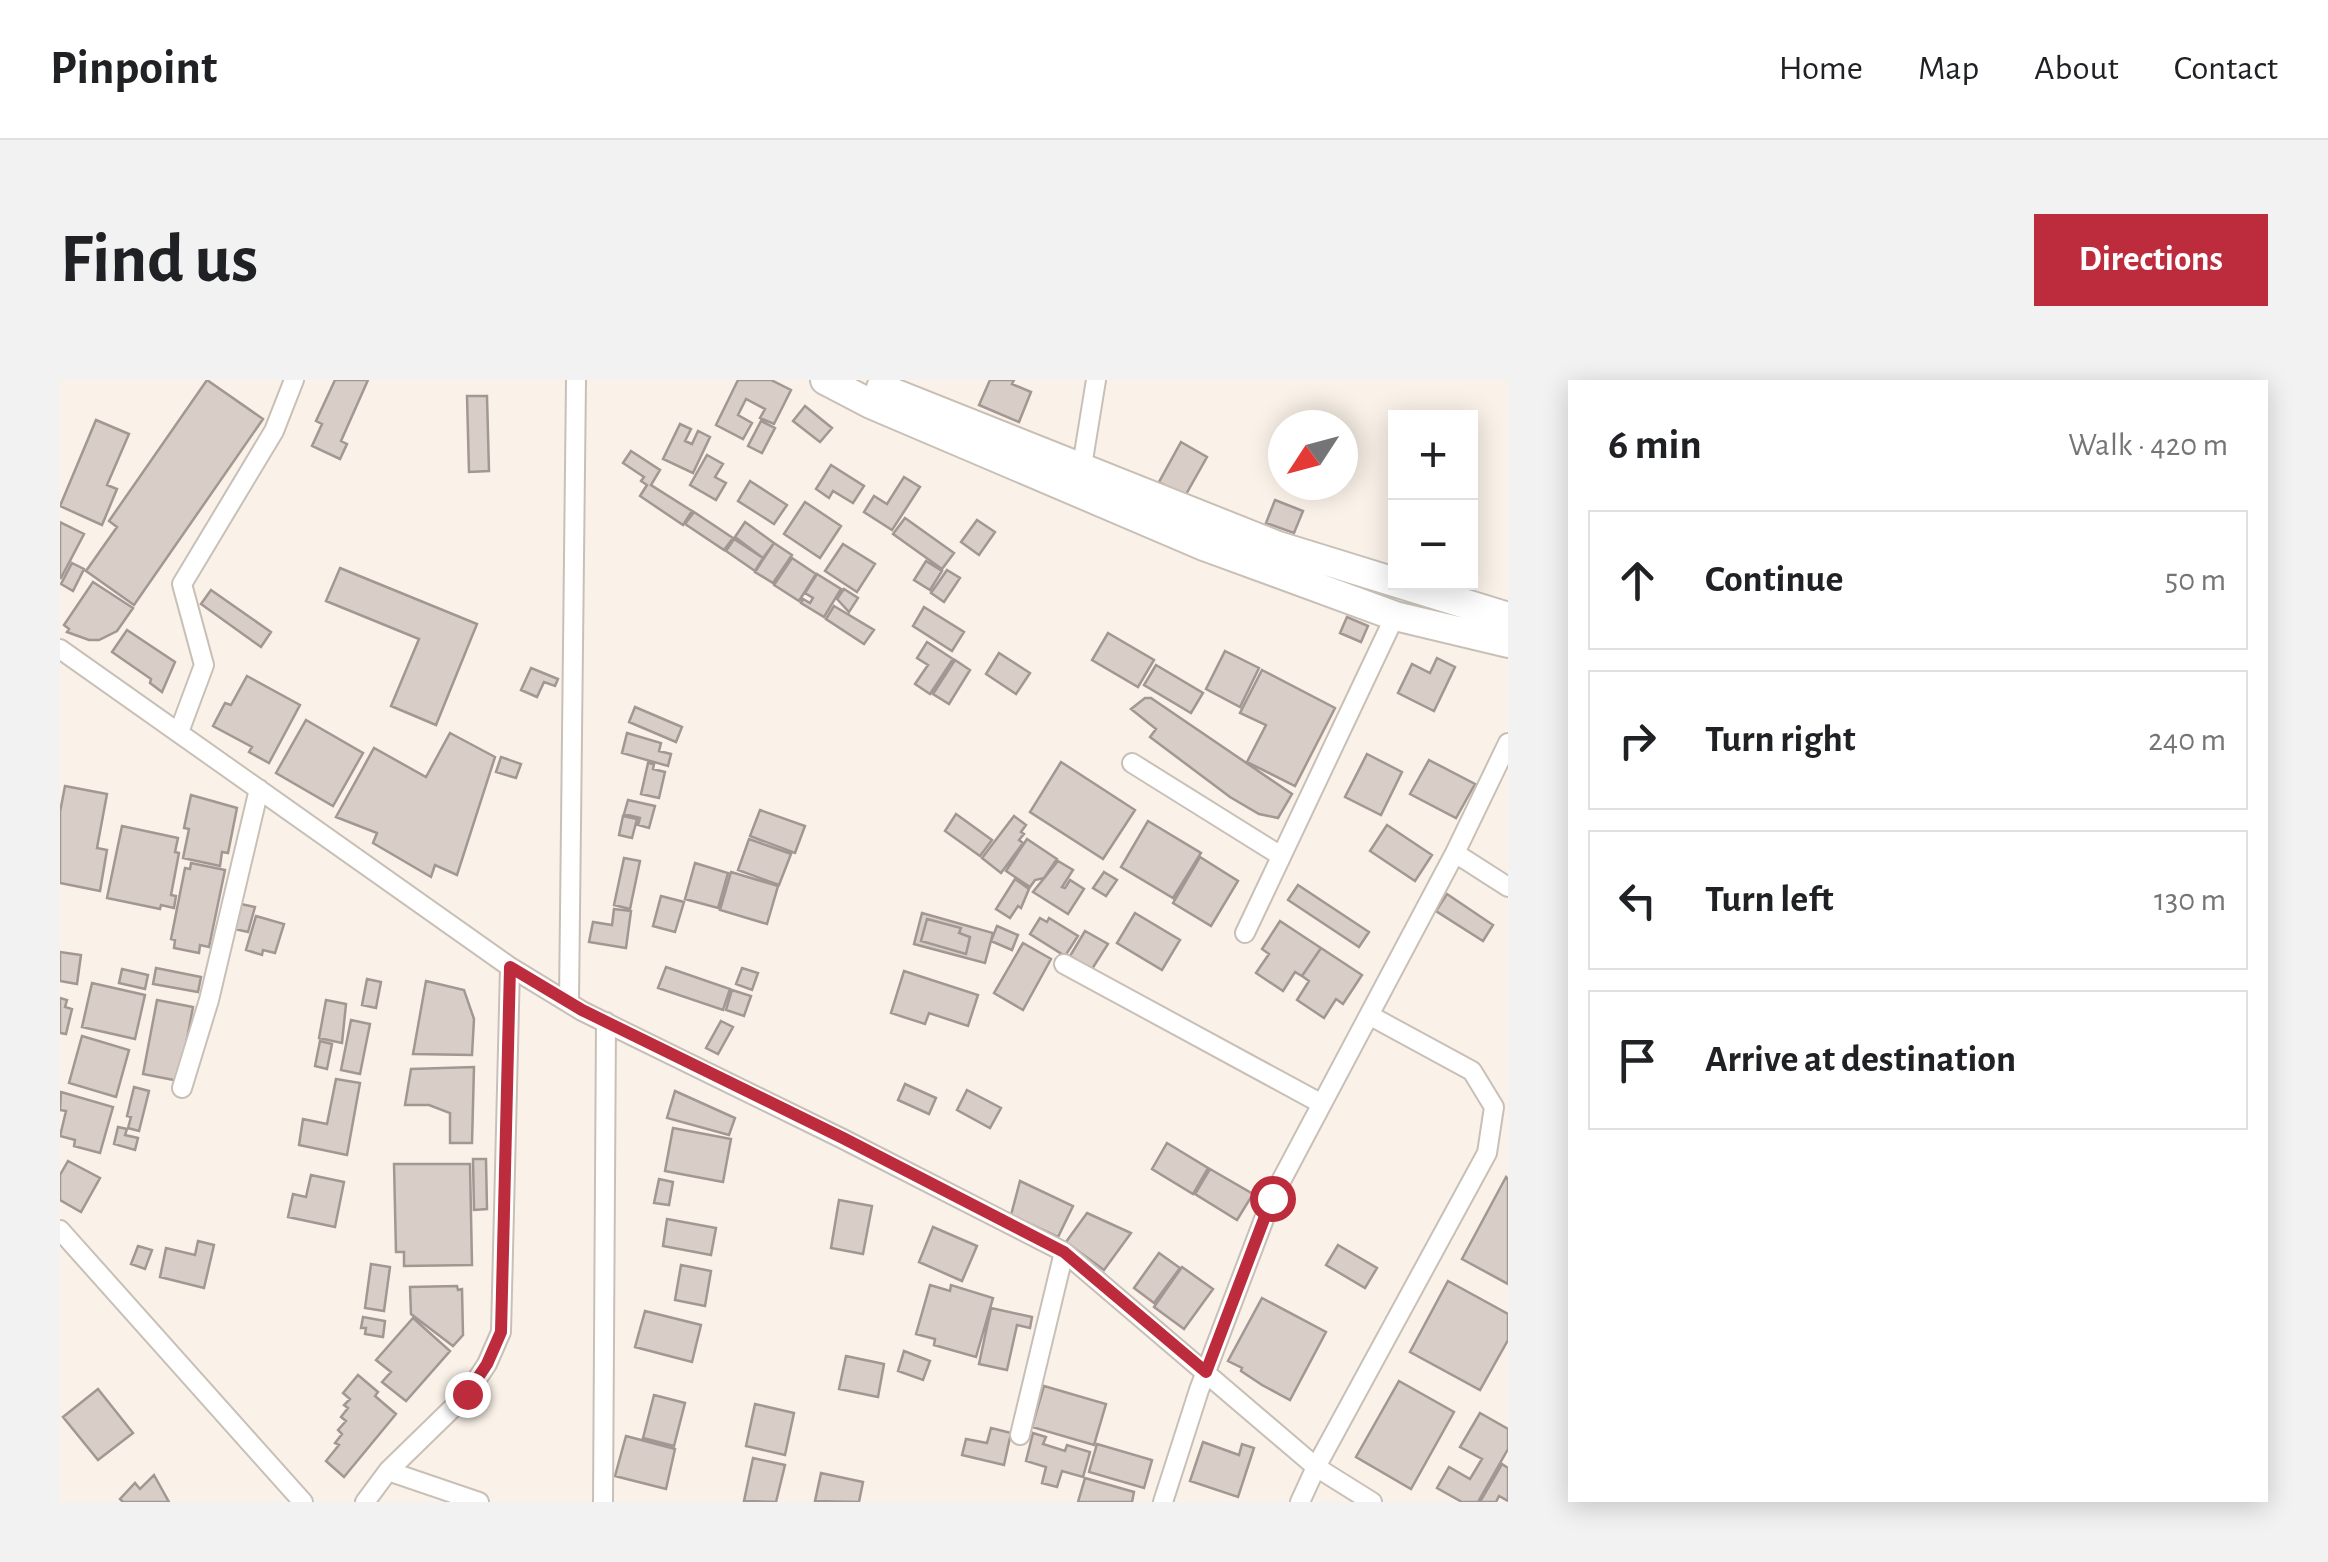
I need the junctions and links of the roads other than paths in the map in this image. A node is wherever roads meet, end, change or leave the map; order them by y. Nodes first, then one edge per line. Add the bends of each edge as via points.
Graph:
1 (294, 380) edge
2 (576, 380) edge
3 (825, 380) edge
4 (859, 380) edge
5 (1096, 380) edge
6 (1082, 466) junction
7 (1395, 616) junction
8 (1508, 617) edge
9 (1508, 644) edge
10 (60, 649) edge
11 (179, 732) junction
12 (1508, 743) edge
13 (1132, 763) dead end
14 (259, 789) junction
15 (1454, 852) junction
16 (1281, 856) junction
17 (1508, 888) edge
18 (1245, 932) dead end
19 (1064, 964) dead end
20 (510, 967) junction
21 (569, 1002) junction
22 (1369, 1015) junction
23 (606, 1022) junction
24 (182, 1088) dead end
25 (1322, 1104) junction
26 (60, 1230) edge
27 (1064, 1252) junction
28 (1206, 1372) junction
29 (1020, 1435) dead end
30 (1316, 1467) junction
31 (388, 1471) junction
32 (303, 1502) edge
33 (365, 1502) edge
34 (479, 1502) edge
35 (602, 1502) edge
36 (1162, 1502) edge
37 (1300, 1502) edge
38 (1372, 1502) edge

1 - 11 street via 274,432 182,584 204,665
2 - 21 street
3 - 7 main road via 1138,519
4 - 6 main road
5 - 6 street
6 - 8 main road via 1278,546
7 - 9 main road
7 - 16 street
10 - 11 street
11 - 14 street
12 - 15 street
13 - 16 street
14 - 20 street
14 - 24 street
15 - 17 street
15 - 22 street
16 - 18 street
19 - 25 street
20 - 21 street
20 - 31 street via 501,1332 467,1394
21 - 23 street
22 - 25 street
22 - 30 street via 1472,1072 1494,1108 1487,1153
23 - 27 street
23 - 35 street
25 - 28 street via 1272,1198
26 - 32 street
27 - 28 street
27 - 29 street
28 - 30 street
28 - 36 street
30 - 37 street
30 - 38 street
31 - 33 street
31 - 34 street

